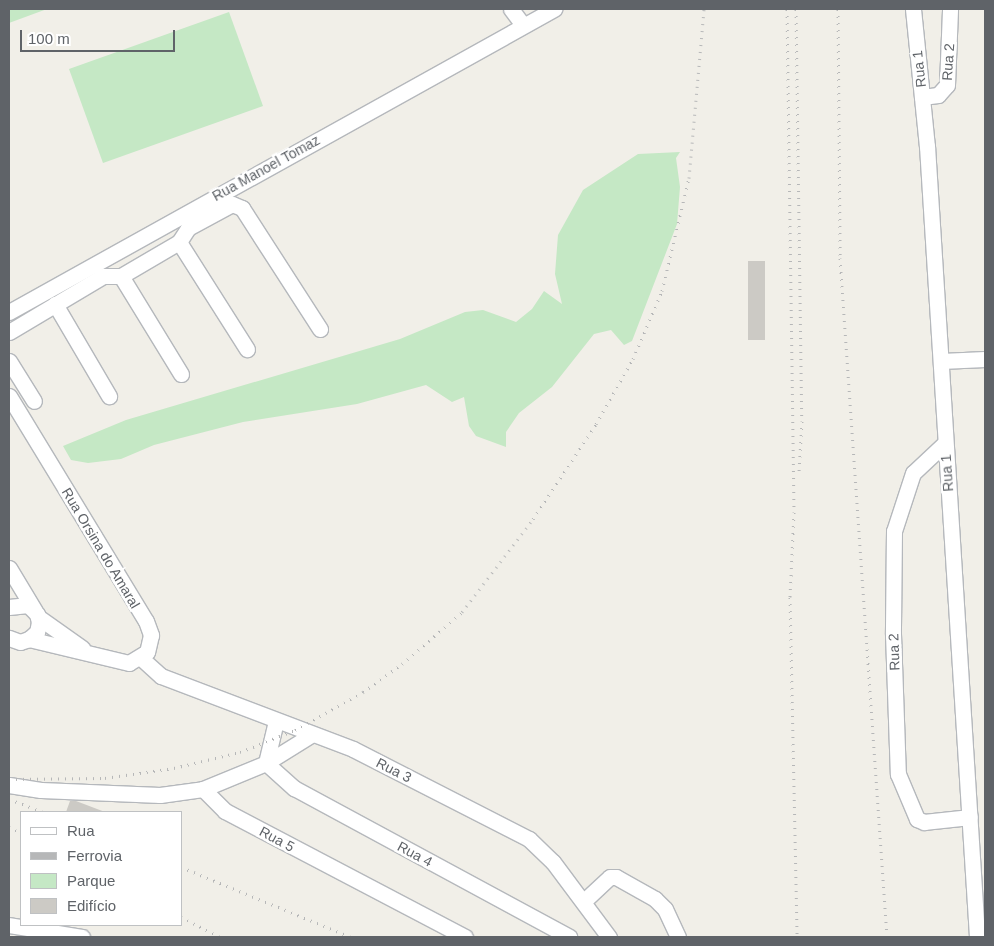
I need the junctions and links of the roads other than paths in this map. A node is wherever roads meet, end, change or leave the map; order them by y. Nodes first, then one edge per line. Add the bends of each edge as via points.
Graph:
1 (511, 9) edge
2 (554, 9) edge
3 (913, 9) edge
4 (950, 9) edge
5 (523, 25) junction
6 (922, 97) junction
7 (179, 242) junction
8 (125, 246) junction
9 (136, 267) junction
10 (121, 276) junction
11 (55, 304) junction
12 (9, 312) edge
13 (320, 329) dead end
14 (9, 332) edge
15 (247, 349) dead end
16 (985, 359) edge
17 (9, 361) edge
18 (941, 361) junction
19 (181, 374) dead end
20 (9, 396) edge
21 (109, 396) dead end
22 (34, 402) dead end
23 (944, 444) junction
24 (9, 568) edge
25 (9, 608) edge
26 (38, 616) junction
27 (17, 642) edge
28 (92, 653) junction
29 (141, 658) junction
30 (276, 721) junction
31 (312, 735) junction
32 (266, 764) junction
33 (9, 785) edge
34 (203, 789) junction
35 (970, 818) junction
36 (584, 901) junction
37 (9, 925) edge
38 (82, 937) edge
39 (465, 937) edge
40 (569, 937) edge
41 (609, 937) edge
42 (678, 937) edge
43 (977, 937) edge

1 - 5 street
2 - 5 street, Rua Manoel Tomaz
3 - 6 street, Rua 1
4 - 6 street, Rua 2 via 947,85 938,95
5 - 8 street, Rua Manoel Tomaz
6 - 18 street, Rua 1
7 - 9 street
7 - 13 street via 188,228 232,204 238,205
7 - 15 street
8 - 9 street
8 - 12 street, Rua Manoel Tomaz
9 - 10 street
10 - 11 street via 103,276
10 - 19 street
11 - 14 street
11 - 21 street
16 - 18 street
17 - 22 street
18 - 23 street, Rua 1
20 - 29 street, Rua Orsina do Amaral via 146,621 149,645
23 - 35 street, Rua 1
23 - 35 street, Rua 2 via 913,473 894,531 893,634 898,774 917,819 924,822
24 - 26 street
25 - 26 street via 21,604
26 - 27 street via 36,632
26 - 28 street via 68,641
27 - 28 street
28 - 29 street via 128,663
29 - 30 street, Rua 3 via 161,676
30 - 31 street, Rua 3
30 - 32 street
31 - 32 street
31 - 36 street, Rua 3 via 353,749 529,839 553,862
32 - 34 street
32 - 40 street, Rua 4 via 294,788
33 - 34 street via 41,790 160,795
34 - 39 street, Rua 5 via 225,811
35 - 43 street, Rua 1
36 - 41 street, Rua 3
36 - 42 street via 610,878 616,877 660,904
37 - 38 street

